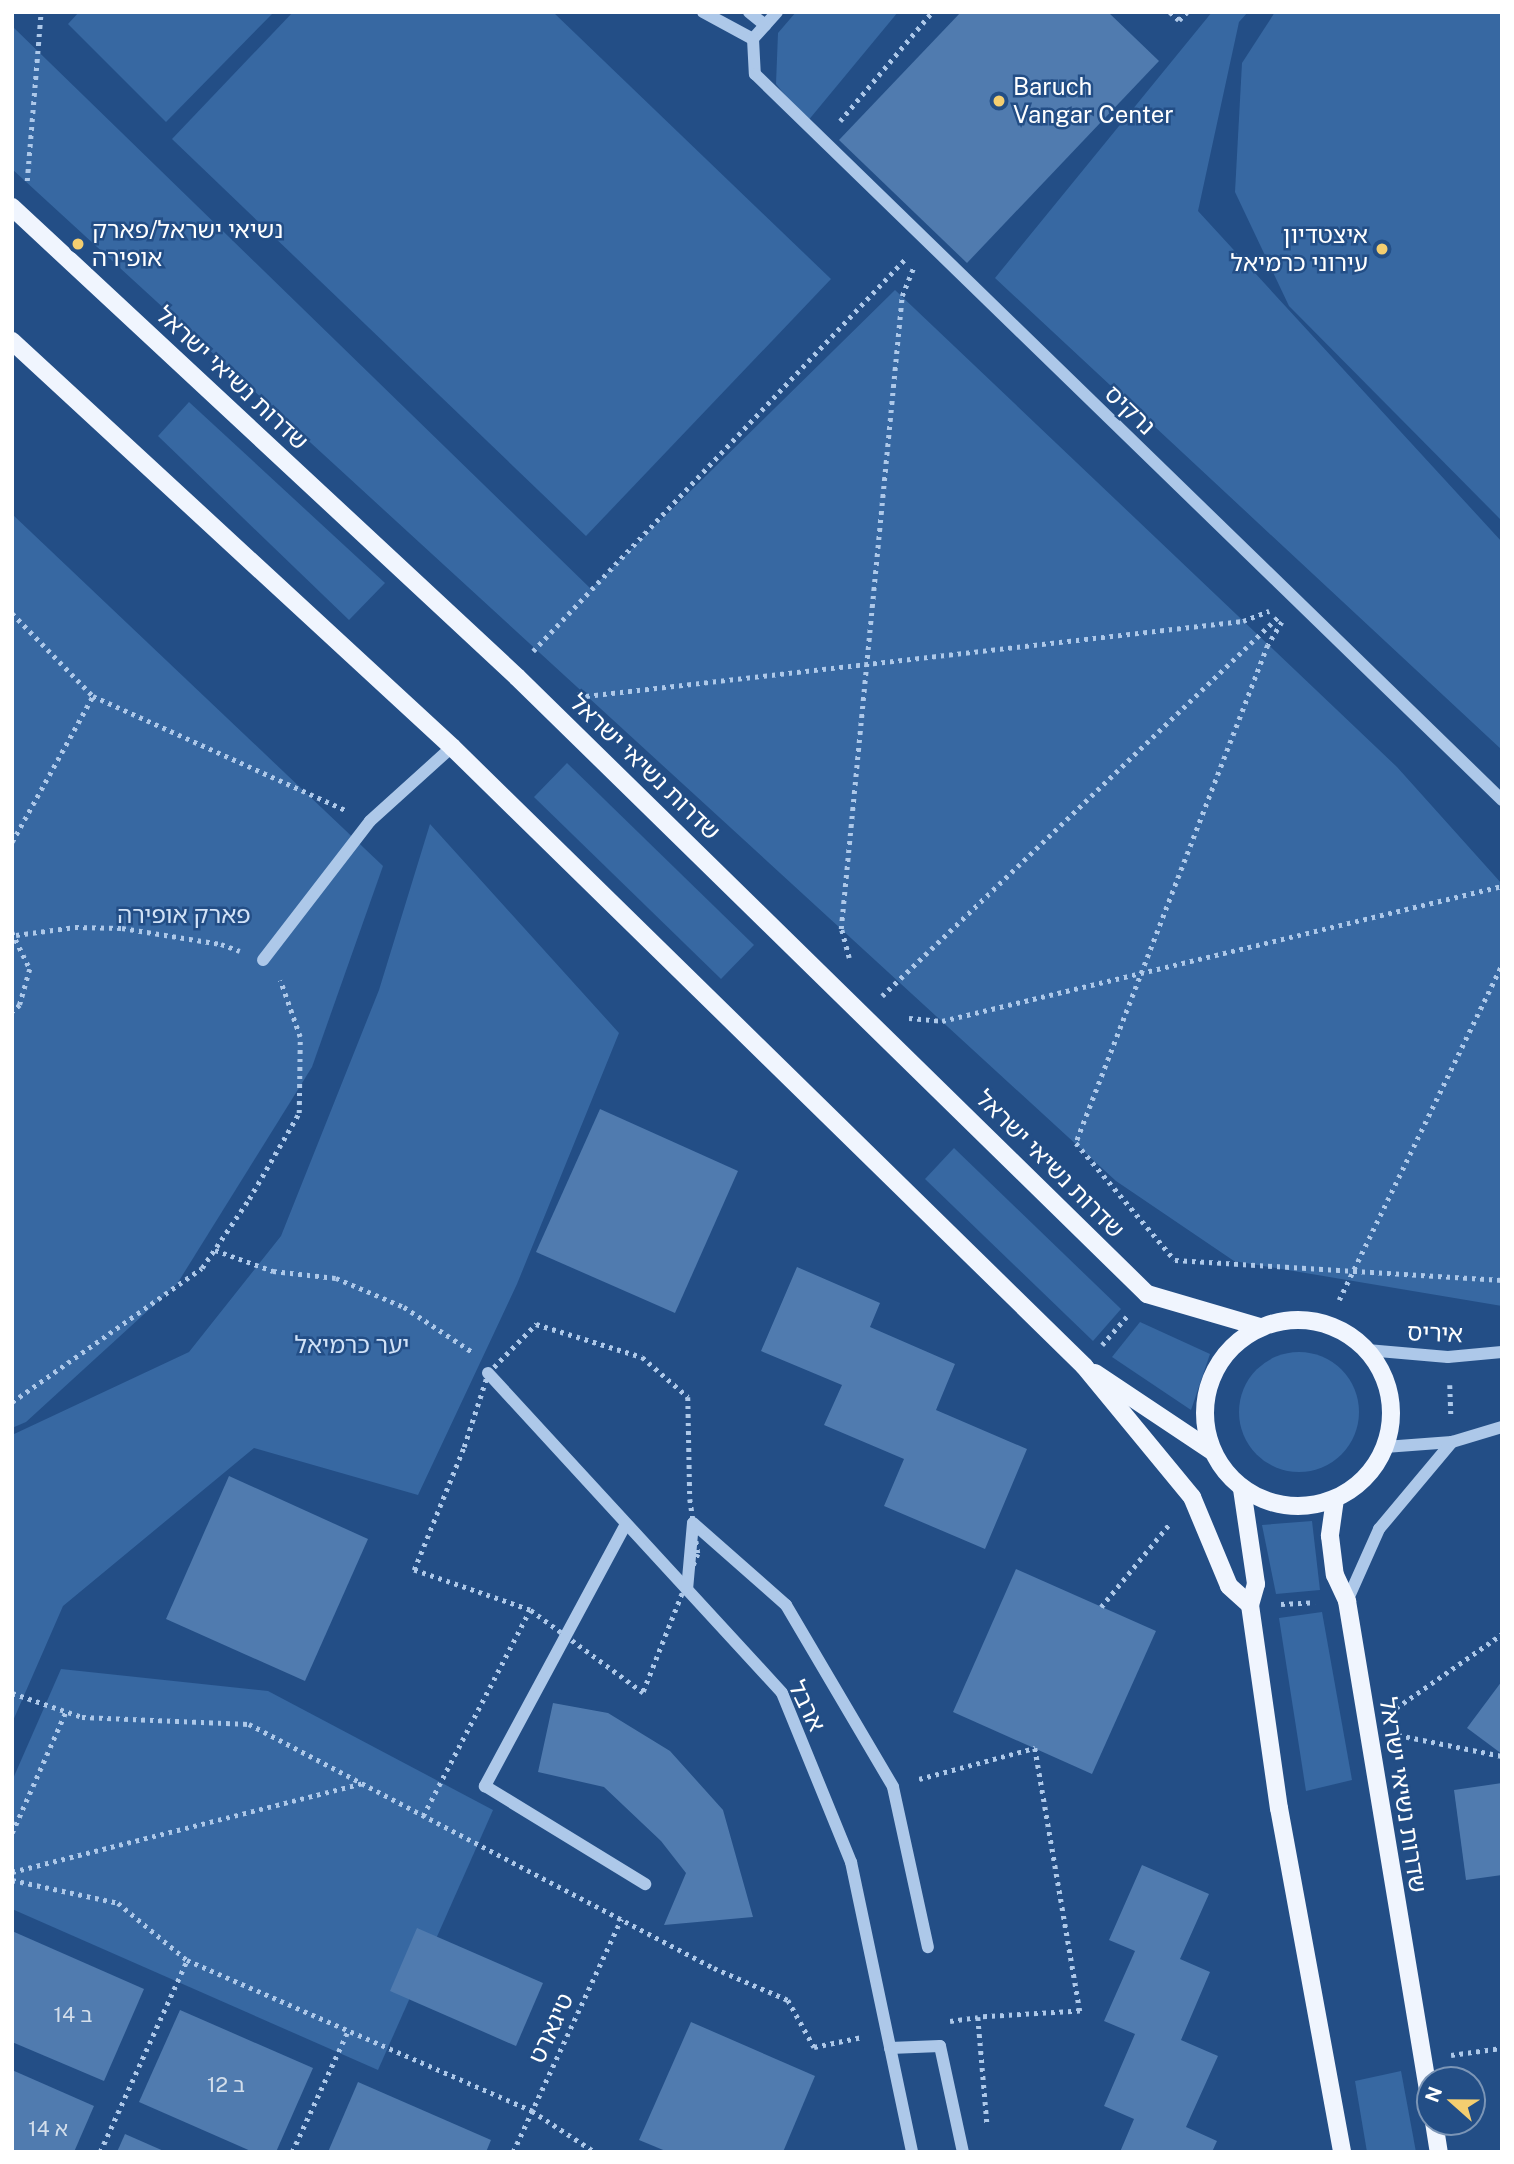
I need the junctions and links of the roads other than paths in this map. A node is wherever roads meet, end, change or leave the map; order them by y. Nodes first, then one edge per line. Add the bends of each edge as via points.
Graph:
1 (703, 12) edge
2 (749, 12) edge
3 (777, 12) edge
4 (765, 26) junction
5 (753, 39) junction
6 (18, 212) edge
7 (12, 341) edge
8 (452, 747) junction
9 (1502, 800) edge
10 (263, 960) road end
11 (1260, 1327) junction
12 (1367, 1350) junction
13 (1502, 1352) edge
14 (1084, 1366) junction
15 (488, 1373) road end
16 (1502, 1427) edge
17 (1452, 1443) junction
18 (1385, 1447) junction
19 (1212, 1451) junction
20 (1242, 1489) junction
21 (1335, 1499) junction
22 (626, 1524) junction
23 (687, 1590) junction
24 (1347, 1601) junction
25 (1250, 1605) junction
26 (645, 1884) dead end
27 (928, 1948) dead end
28 (890, 2048) junction
29 (1423, 2066) edge
30 (912, 2152) edge
31 (963, 2152) edge
32 (1342, 2152) edge

1 - 5 street
2 - 4 street
3 - 4 street
4 - 5 street
5 - 9 street, נרקיס via 755,74
6 - 11 main road, שדרות נשיאי ישראל via 517,677 1147,1294
7 - 8 main road
8 - 10 street via 370,821
8 - 14 main road
11 - 12 main road via 1288,1320 1317,1321 1345,1332
11 - 19 main road via 1235,1343 1217,1366 1207,1393 1205,1423
12 - 13 street, איריס via 1448,1357
12 - 18 main road via 1383,1374 1390,1398
14 - 19 main road
14 - 25 main road via 1192,1497 1229,1586
15 - 22 street, ארבל
16 - 17 street
17 - 18 street
17 - 24 street via 1379,1529
18 - 21 main road via 1356,1485
19 - 20 main road
20 - 21 main road via 1288,1506
20 - 25 main road via 1256,1584
21 - 24 main road, שדרות נשיאי ישראל via 1329,1536 1335,1575
22 - 23 street, ארבל
22 - 26 street via 485,1786
23 - 27 street via 693,1523 786,1605 893,1787
23 - 28 street, ארבל via 782,1693 851,1862
24 - 29 main road, שדרות נשיאי ישראל
25 - 32 main road via 1279,1808
28 - 30 street, ארבל
28 - 31 street via 940,2046

